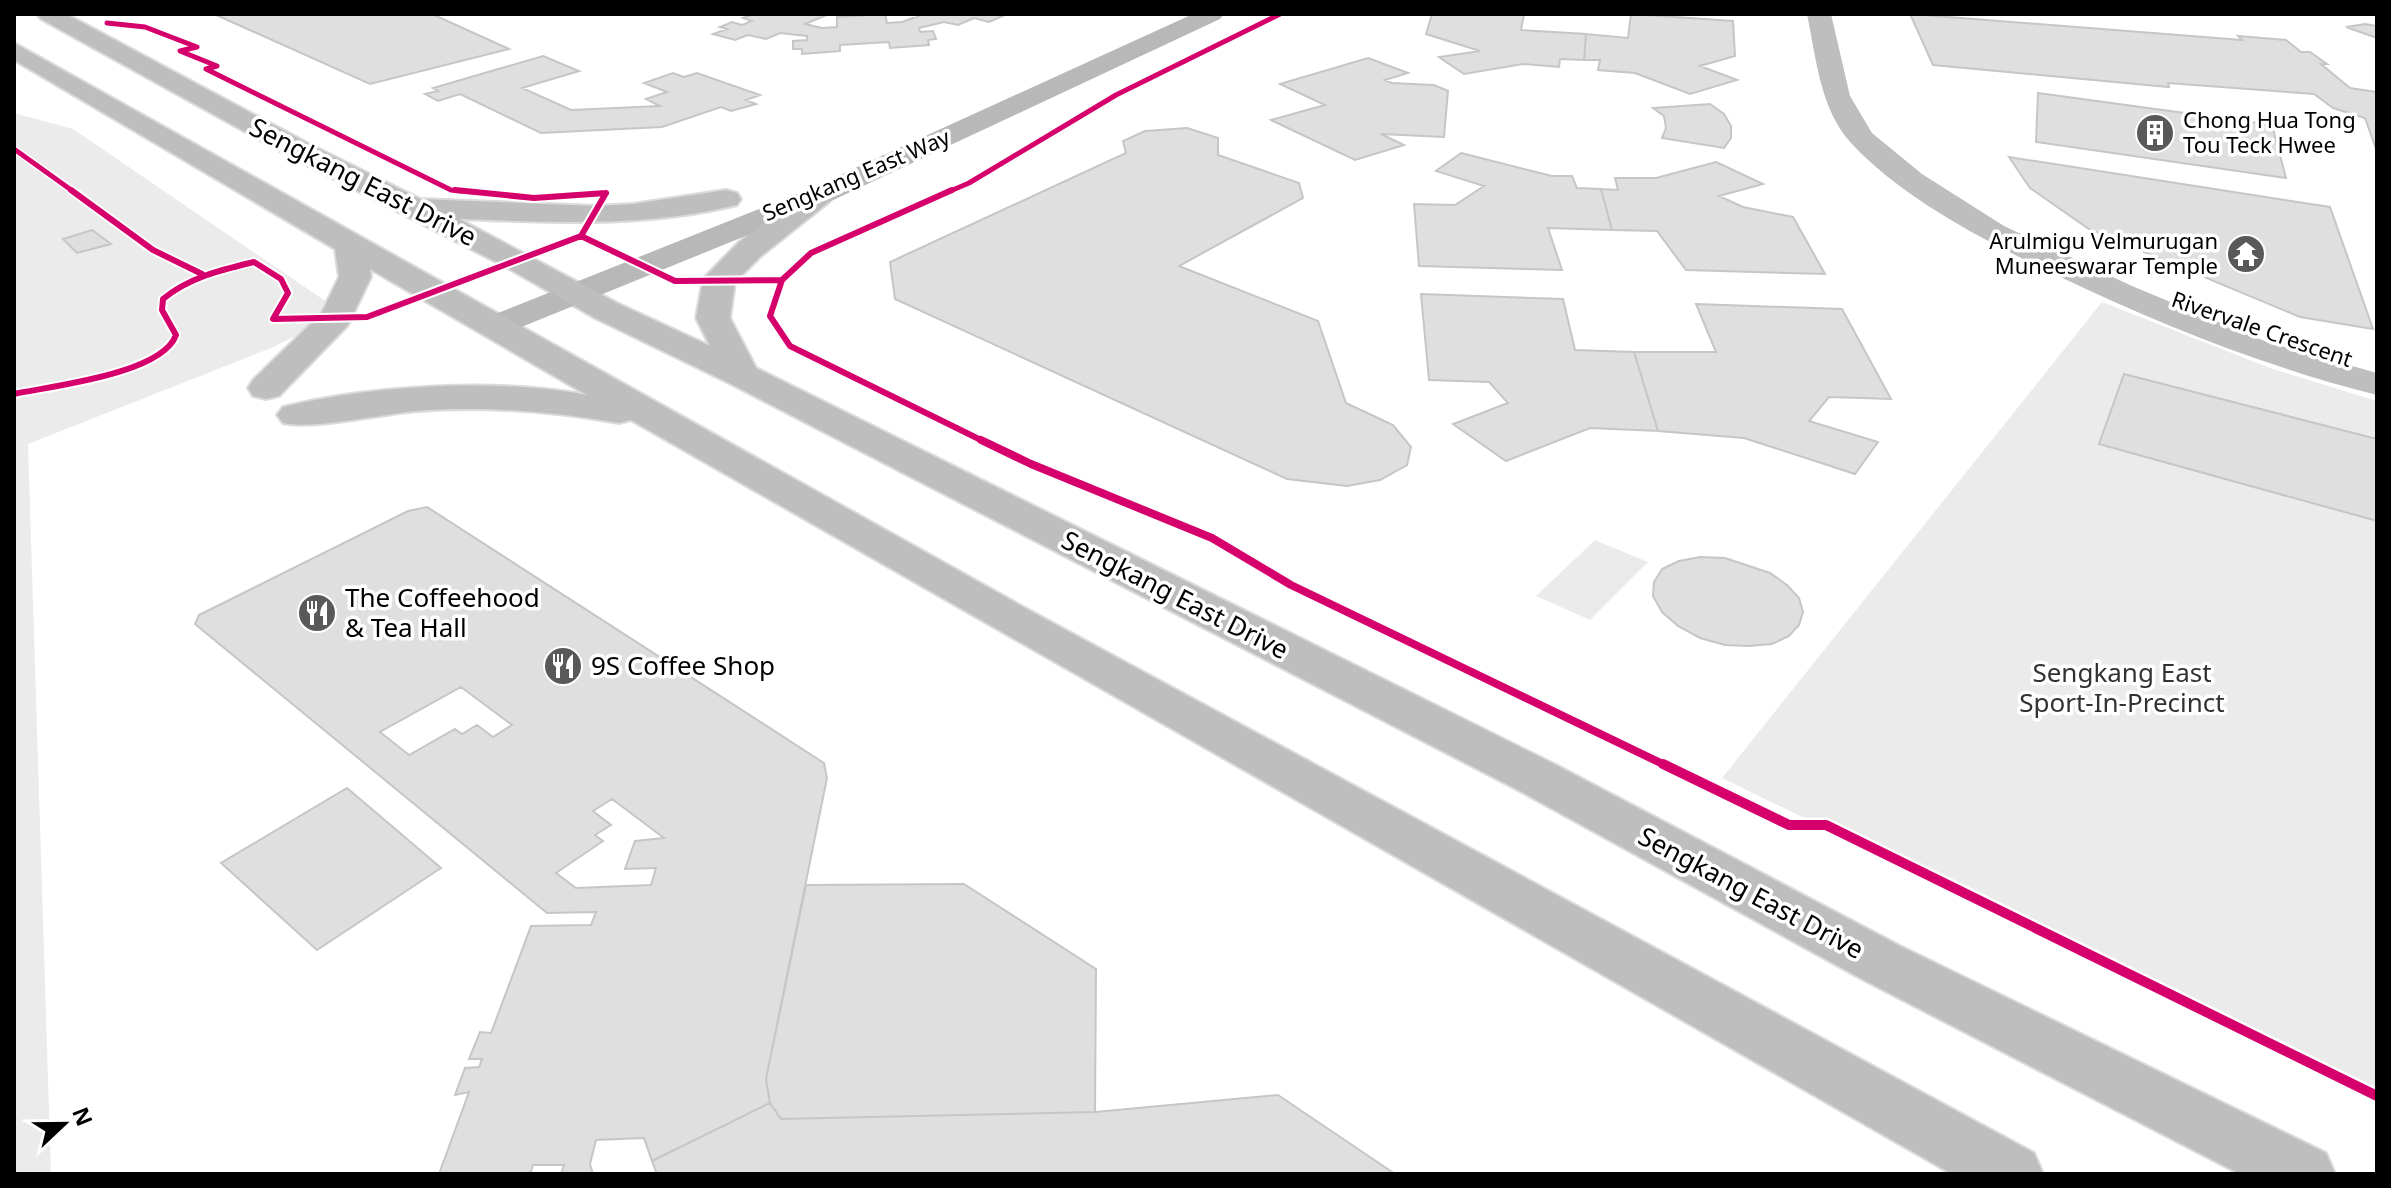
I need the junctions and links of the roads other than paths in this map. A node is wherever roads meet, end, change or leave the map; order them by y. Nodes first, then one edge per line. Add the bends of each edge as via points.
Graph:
1 (49, 14) edge
2 (1212, 14) edge
3 (1819, 14) edge
4 (1125, 27) dead end
5 (14, 50) edge
6 (1048, 62) dead end
7 (1835, 85) junction
8 (818, 196) junction
9 (1968, 207) junction
10 (408, 208) junction
11 (351, 247) junction
12 (541, 275) junction
13 (574, 293) junction
14 (459, 308) junction
15 (495, 326) junction
16 (2377, 367) edge
17 (742, 375) junction
18 (2377, 384) edge
19 (266, 388) dead end
20 (296, 415) dead end
21 (665, 422) junction
22 (2011, 1174) edge
23 (2303, 1174) edge

1 - 10 main road, Sengkang East Drive
2 - 8 main road, Sengkang East Way
3 - 7 main road, Rivervale Crescent
4 - 6 main road
5 - 11 main road
7 - 9 main road, Rivervale Crescent via 1867,94 1890,137
7 - 9 main road, Rivervale Crescent via 1861,138 1912,180
8 - 13 main road, Sengkang East Way
8 - 17 main road via 719,279 713,318
9 - 16 main road, Rivervale Crescent via 2126,280 2268,336
9 - 18 main road, Rivervale Crescent via 1993,233 2120,293 2255,349
10 - 12 main road, Sengkang East Drive
10 - 12 main road, Sengkang East Way via 595,215 658,210 739,194
11 - 14 main road
11 - 19 main road via 355,277 336,318
12 - 13 main road, Sengkang East Drive
12 - 14 main road, Sengkang East Way
13 - 15 main road, Sengkang East Way
13 - 17 main road, Sengkang East Drive
14 - 15 main road
15 - 21 main road
17 - 23 main road, Sengkang East Drive
20 - 21 main road via 368,403 503,397 572,402
21 - 22 main road

